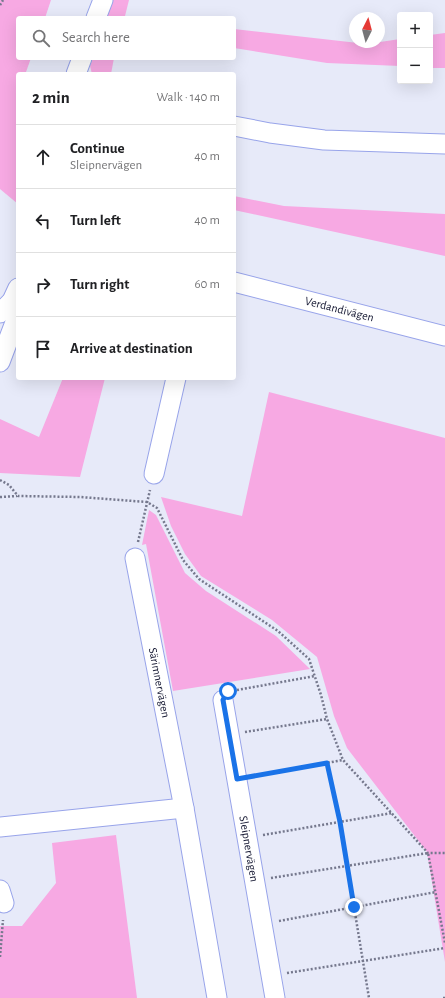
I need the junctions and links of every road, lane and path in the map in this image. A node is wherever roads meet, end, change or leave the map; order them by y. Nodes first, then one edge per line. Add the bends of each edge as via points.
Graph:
1 (3, 0) edge
2 (103, 0) edge
3 (0, 5) edge
4 (97, 16) edge
5 (81, 60) edge
6 (77, 72) edge
7 (236, 126) edge
8 (445, 144) edge
9 (236, 283) edge
10 (10, 301) edge
11 (16, 315) edge
12 (16, 320) edge
13 (445, 336) edge
14 (0, 362) edge
15 (176, 380) edge
16 (154, 474) dead end
17 (0, 480) edge
18 (18, 496) junction
19 (0, 497) edge
20 (147, 502) junction
21 (135, 558) joint
22 (315, 676) junction
23 (223, 700) joint
24 (327, 719) junction
25 (229, 735) junction
26 (343, 760) junction
27 (327, 763) junction
28 (237, 779) junction
29 (184, 808) junction
30 (392, 813) junction
31 (340, 822) junction
32 (0, 827) edge
33 (247, 838) junction
34 (428, 853) junction
35 (445, 854) edge
36 (347, 866) junction
37 (255, 881) junction
38 (436, 892) junction
39 (2, 897) edge
40 (354, 907) junction
41 (262, 924) junction
42 (445, 943) edge
43 (445, 948) edge
44 (0, 957) edge
45 (363, 962) junction
46 (271, 976) junction
47 (217, 998) edge
48 (275, 998) edge
49 (369, 998) edge

1 - 3 path
2 - 4 street
5 - 6 street
7 - 8 street via 324,140
9 - 13 street, Verdandivägen
10 - 11 street
12 - 14 street
15 - 16 street
17 - 18 path via 9,485
18 - 19 path
18 - 20 path
20 - 21 path
20 - 22 path via 157,508 183,560 199,579 278,631 309,659
21 - 29 street, Särimnervägen
22 - 23 path via 228,691
22 - 24 path
23 - 25 street, Sleipnervägen
24 - 25 path
24 - 26 path
25 - 28 street, Sleipnervägen
26 - 27 path
26 - 30 path
27 - 28 path
27 - 31 path
28 - 33 street, Sleipnervägen
29 - 32 street
29 - 47 street, Särimnervägen
30 - 31 path
30 - 34 path
31 - 33 path
31 - 36 path
33 - 37 street, Sleipnervägen
34 - 35 path
34 - 36 path
34 - 38 path
36 - 37 path
36 - 40 path
37 - 41 street, Sleipnervägen
38 - 40 path
38 - 42 path
39 - 44 path
40 - 41 path
40 - 45 path
41 - 46 street, Sleipnervägen
43 - 45 path
45 - 46 path
45 - 49 path
46 - 48 street, Sleipnervägen

